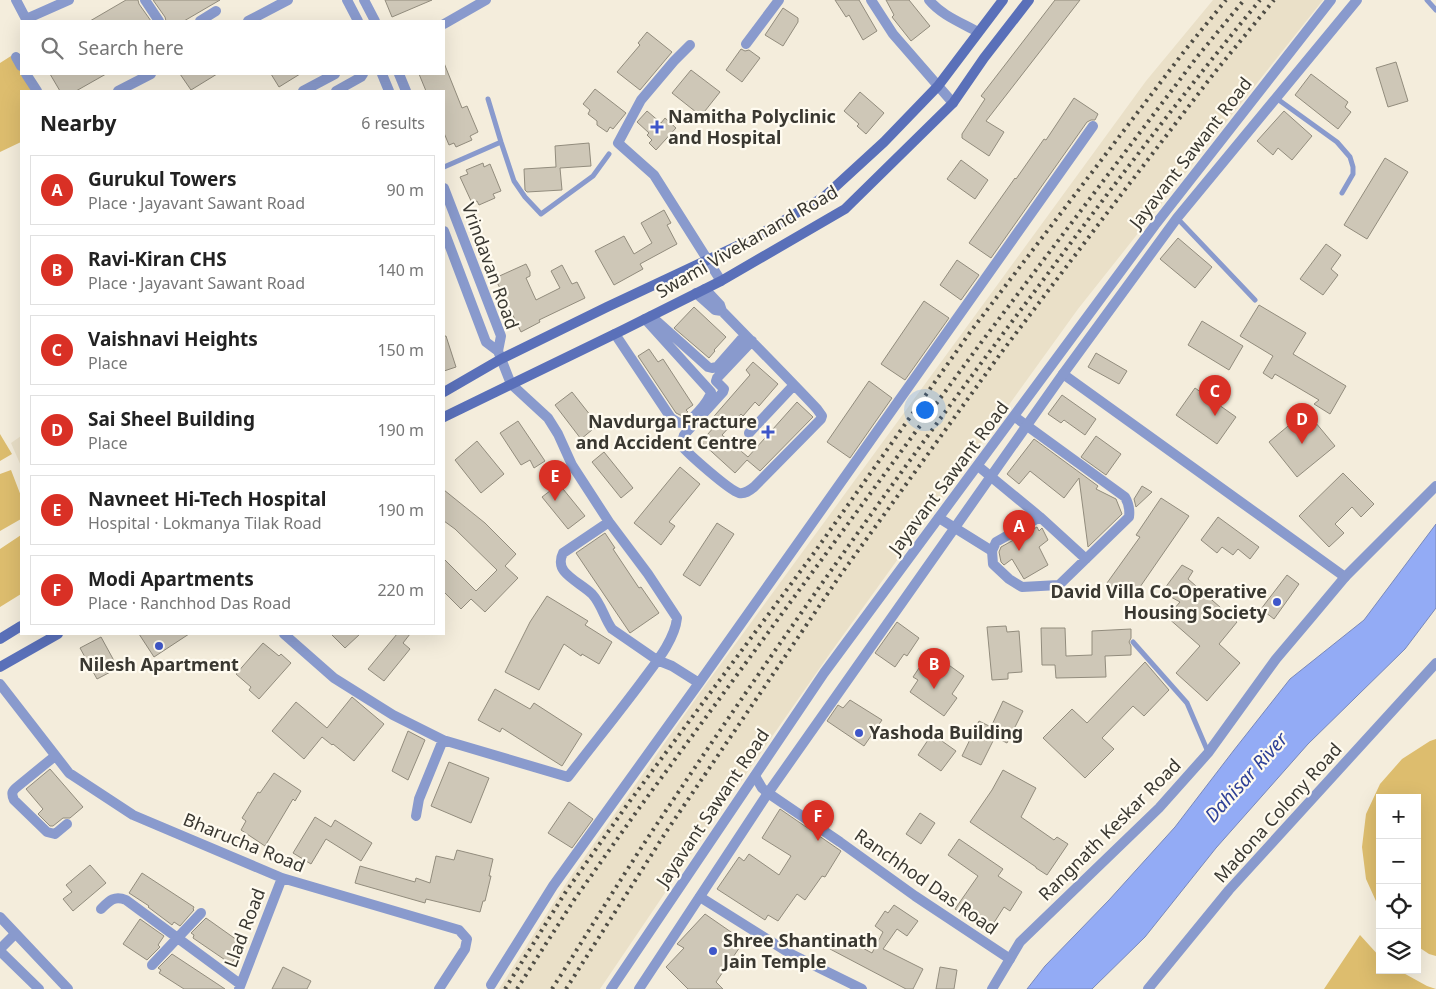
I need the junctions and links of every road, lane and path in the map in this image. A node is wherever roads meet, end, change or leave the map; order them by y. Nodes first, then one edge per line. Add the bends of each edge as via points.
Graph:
1 (16, 0) edge
2 (69, 0) edge
3 (145, 0) edge
4 (288, 0) edge
5 (348, 0) edge
6 (364, 0) edge
7 (486, 0) edge
8 (779, 0) edge
9 (871, 0) edge
10 (929, 0) edge
11 (1003, 0) edge
12 (1029, 0) edge
13 (1331, 0) edge
14 (1358, 0) edge
15 (1427, 0) edge
16 (1436, 10) edge
17 (216, 11) dead end
18 (158, 20) edge
19 (202, 20) edge
20 (250, 20) edge
21 (358, 20) edge
22 (374, 20) edge
23 (445, 23) edge
24 (978, 32) junction
25 (746, 44) dead end
26 (690, 45) dead end
27 (27, 75) edge
28 (149, 75) edge
29 (333, 75) edge
30 (362, 75) edge
31 (382, 75) edge
32 (399, 75) edge
33 (938, 86) junction
34 (36, 90) edge
35 (120, 90) edge
36 (305, 90) edge
37 (338, 90) edge
38 (389, 90) edge
39 (406, 90) edge
40 (1276, 98) junction
41 (488, 99) dead end
42 (953, 103) junction
43 (1093, 126) dead end
44 (501, 142) junction
45 (609, 154) dead end
46 (445, 167) edge
47 (445, 191) edge
48 (1342, 193) dead end
49 (1177, 218) junction
50 (445, 234) edge
51 (708, 259) junction
52 (721, 280) junction
53 (701, 291) junction
54 (1255, 300) dead end
55 (648, 317) junction
56 (615, 334) junction
57 (749, 338) junction
58 (500, 355) junction
59 (1063, 374) junction
60 (511, 384) junction
61 (794, 385) junction
62 (445, 391) edge
63 (445, 416) edge
64 (1015, 417) junction
65 (1028, 425) junction
66 (749, 433) dead end
67 (978, 466) junction
68 (992, 476) junction
69 (1436, 486) edge
70 (1040, 517) junction
71 (939, 518) junction
72 (609, 522) junction
73 (955, 528) junction
74 (992, 551) junction
75 (1086, 559) junction
76 (1345, 577) junction
77 (20, 627) edge
78 (56, 635) edge
79 (285, 635) edge
80 (0, 639) edge
81 (1133, 642) dead end
82 (657, 660) junction
83 (1436, 663) edge
84 (0, 667) edge
85 (699, 683) junction
86 (0, 684) edge
87 (443, 740) junction
88 (1208, 753) junction
89 (55, 756) junction
90 (755, 776) junction
91 (768, 793) junction
92 (416, 816) dead end
93 (67, 824) dead end
94 (282, 878) junction
95 (700, 897) junction
96 (101, 910) dead end
97 (201, 913) dead end
98 (0, 917) edge
99 (15, 934) junction
100 (178, 938) junction
101 (0, 950) edge
102 (1010, 958) junction
103 (152, 965) dead end
104 (491, 985) dead end
105 (237, 986) edge
106 (65, 988) edge
107 (39, 989) edge
108 (439, 989) edge
109 (611, 989) edge
110 (639, 989) edge
111 (862, 989) edge
112 (992, 989) edge
113 (1148, 989) edge

1 - 2 street via 26,19
3 - 18 street
4 - 20 street
5 - 21 street
6 - 22 street
7 - 23 street
8 - 25 street
9 - 33 street via 892,34
10 - 24 street via 950,17
11 - 24 main road, Swami Vivekanand Road
12 - 42 main road, Swami Vivekanand Road
13 - 64 street, Jayavant Sawant Road via 1155,226
14 - 40 street, Jayavant Sawant Road
15 - 16 lane
17 - 19 street
24 - 33 main road, Swami Vivekanand Road
26 - 51 street via 642,100 618,143 654,175
27 - 34 street
28 - 35 street
29 - 36 street
30 - 37 street
31 - 38 street
32 - 39 street
33 - 42 street
33 - 51 main road, Swami Vivekanand Road via 824,197 752,239
40 - 48 lane via 1337,142 1350,157 1353,174
40 - 49 street, Jayavant Sawant Road
41 - 44 lane
42 - 52 main road, Swami Vivekanand Road via 845,208
43 - 85 street
44 - 45 lane via 514,181 541,214 593,176
44 - 46 lane
47 - 58 street, Vrindavan Road via 502,336
49 - 54 lane
49 - 59 street, Jayavant Sawant Road
50 - 58 street via 486,342
51 - 52 street
51 - 58 main road, Swami Vivekanand Road
52 - 53 main road, Swami Vivekanand Road
53 - 55 main road, Swami Vivekanand Road
53 - 57 street via 720,305
55 - 56 main road, Swami Vivekanand Road
55 - 56 street via 711,392 710,398 689,421 682,424 671,418
55 - 57 street via 712,368
56 - 60 main road, Swami Vivekanand Road
57 - 61 street
57 - 61 street via 717,378 724,390 684,435 683,448 734,490 749,491 821,419 820,413
58 - 60 street, Vrindavan Road
58 - 62 main road, Swami Vivekanand Road
59 - 65 street, Jayavant Sawant Road
59 - 76 street
60 - 63 main road, Swami Vivekanand Road
60 - 72 street via 548,418 572,464
61 - 66 street
64 - 65 street
64 - 67 street, Jayavant Sawant Road
65 - 68 street, Jayavant Sawant Road
65 - 75 street via 1125,497 1128,503 1129,517
67 - 68 street
67 - 71 street, Jayavant Sawant Road
68 - 70 street
68 - 73 street, Jayavant Sawant Road
69 - 76 street, Rangnath Keskar Road
70 - 74 street via 996,542
70 - 75 street
71 - 73 street
71 - 90 street, Jayavant Sawant Road via 824,673
72 - 82 street via 677,618 673,634
72 - 82 street via 563,553 561,564 564,571 593,596 612,629
73 - 74 street
73 - 91 street, Jayavant Sawant Road
74 - 75 street via 993,564 1022,587 1059,585
76 - 88 street, Rangnath Keskar Road via 1276,659
77 - 80 main road
78 - 84 main road
79 - 87 street via 334,678 393,715
81 - 88 lane via 1187,704
82 - 85 street
82 - 87 street via 568,777
83 - 113 street, Madona Colony Road via 1229,890
85 - 104 street via 552,886
86 - 89 street, Bharucha Road
87 - 92 street via 419,800
88 - 102 street, Rangnath Keskar Road via 1159,808 1020,942
89 - 93 street via 12,794 14,800 47,832 55,834
89 - 94 street, Bharucha Road via 69,774 133,815
90 - 91 street, Ranchhod Das Road
90 - 109 street, Jayavant Sawant Road
91 - 95 street, Jayavant Sawant Road
91 - 102 street, Ranchhod Das Road
94 - 105 street, Llad Road
94 - 108 street, Bharucha Road via 459,930 467,938 465,949
95 - 110 street, Jayavant Sawant Road
95 - 111 street via 791,954
96 - 100 street via 110,900 119,897
97 - 100 street
98 - 99 street
99 - 101 street
99 - 106 street
100 - 103 street
100 - 105 street
101 - 107 street
102 - 112 street, Rangnath Keskar Road

